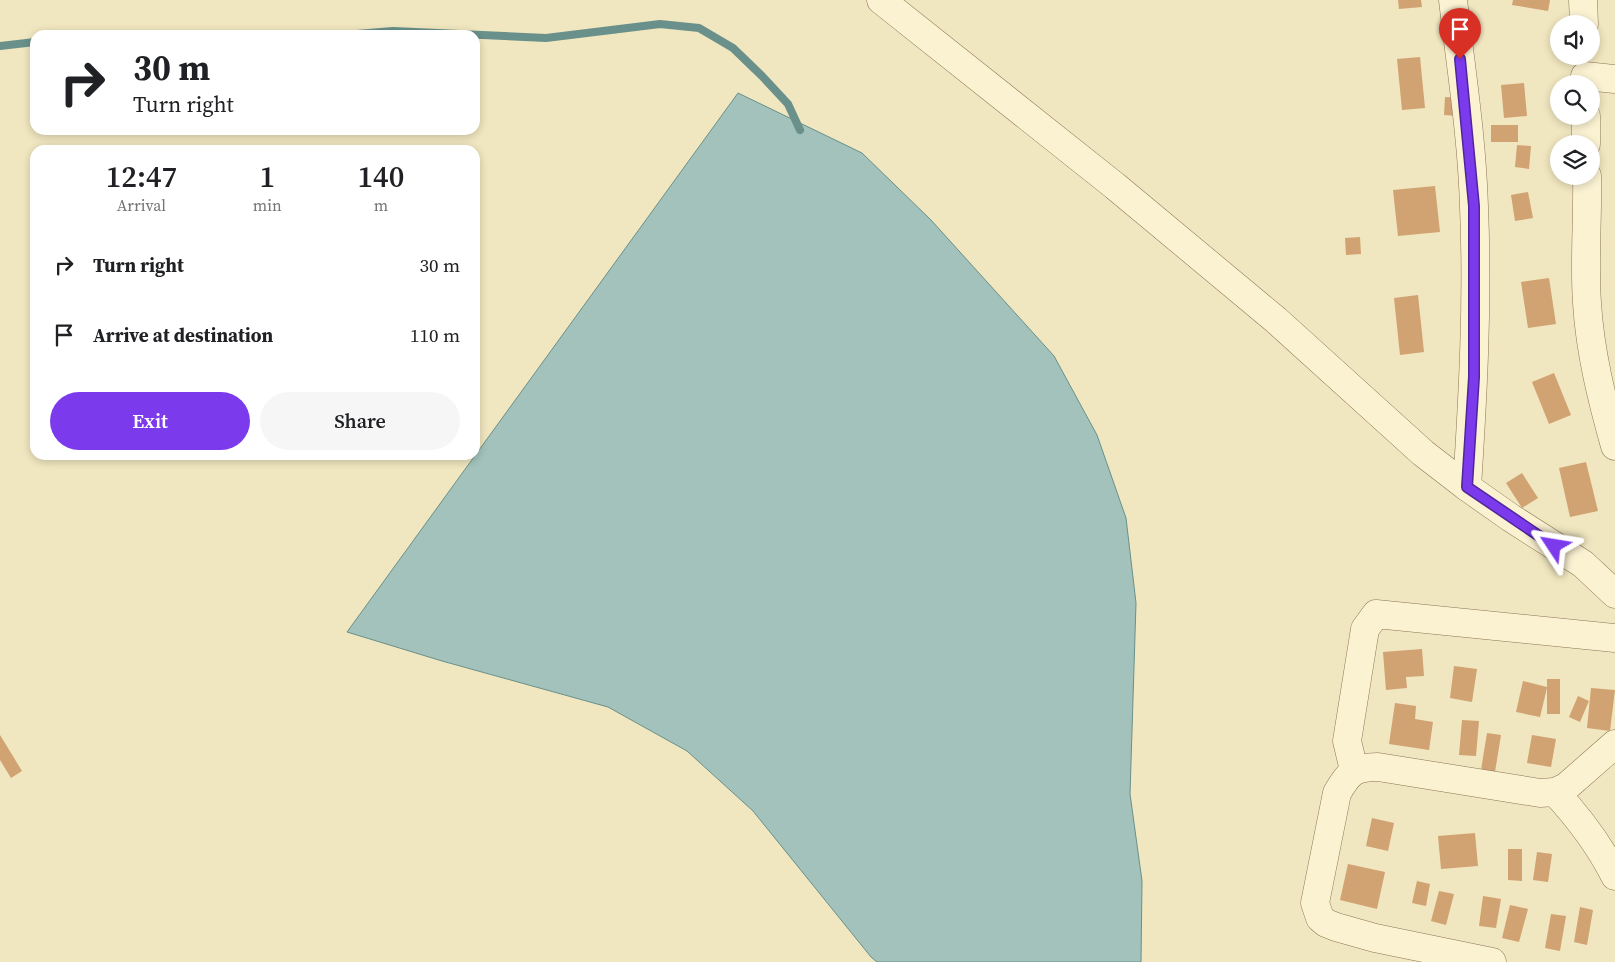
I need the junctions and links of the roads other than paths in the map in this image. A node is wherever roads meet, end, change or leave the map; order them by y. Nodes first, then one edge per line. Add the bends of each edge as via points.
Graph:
1 (881, 0) edge
2 (1453, 0) edge
3 (1583, 0) edge
4 (1584, 15) edge
5 (1585, 72) edge
6 (1615, 79) edge
7 (1587, 185) edge
8 (1615, 446) edge
9 (1467, 487) junction
10 (1615, 594) edge
11 (1615, 638) edge
12 (1615, 744) edge
13 (1354, 770) junction
14 (1555, 792) junction
15 (1615, 876) edge
16 (1492, 962) edge

1 - 9 street via 1122,192 1276,320 1423,453
2 - 9 street via 1474,206 1474,377
3 - 4 street
5 - 6 street
7 - 8 street via 1589,327
9 - 10 street via 1583,564
11 - 13 street via 1376,614 1365,629 1347,741
12 - 14 street via 1566,787
13 - 14 street via 1378,768 1540,793
13 - 16 street via 1337,793 1316,903 1320,918 1336,927 1375,938
14 - 15 street via 1582,823

